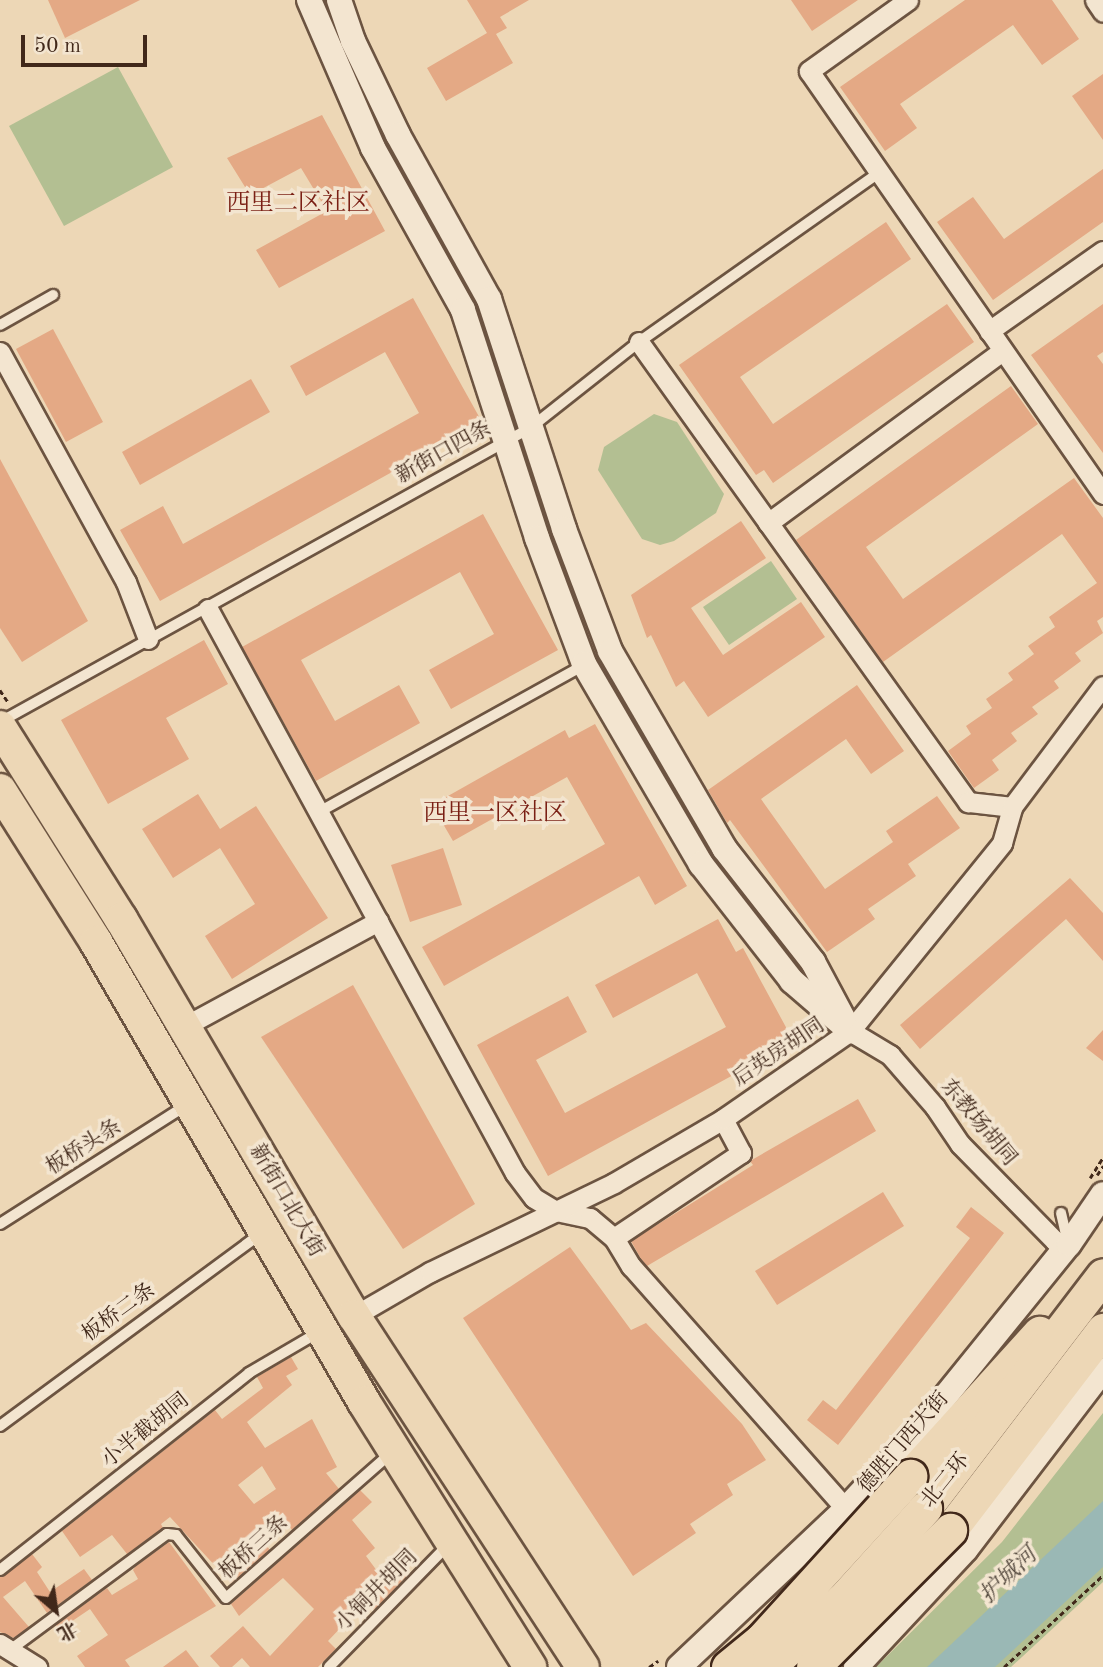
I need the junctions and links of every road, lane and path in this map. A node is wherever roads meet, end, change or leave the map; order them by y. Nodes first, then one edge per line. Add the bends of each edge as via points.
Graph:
1 (309, 0) edge
2 (339, 0) edge
3 (908, 0) edge
4 (1095, 0) edge
5 (1103, 12) edge
6 (879, 173) junction
7 (1103, 251) edge
8 (53, 296) dead end
9 (0, 324) edge
10 (989, 331) junction
11 (639, 342) junction
12 (1002, 351) junction
13 (0, 352) edge
14 (530, 428) junction
15 (505, 441) junction
16 (1103, 494) edge
17 (768, 523) junction
18 (208, 609) junction
19 (148, 639) junction
20 (584, 664) junction
21 (1103, 686) edge
22 (0, 725) edge
23 (0, 790) edge
24 (1012, 807) junction
25 (318, 812) junction
26 (377, 921) junction
27 (185, 1026) junction
28 (850, 1031) junction
29 (189, 1104) junction
30 (723, 1119) junction
31 (1103, 1157) edge
32 (1096, 1187) edge
33 (556, 1211) junction
34 (1061, 1213) dead end
35 (0, 1224) edge
36 (263, 1233) junction
37 (614, 1238) junction
38 (1069, 1244) junction
39 (1103, 1270) edge
40 (1103, 1275) edge
41 (354, 1316) junction
42 (323, 1330) junction
43 (1103, 1330) edge
44 (1103, 1370) edge
45 (0, 1426) edge
46 (396, 1449) junction
47 (846, 1509) junction
48 (452, 1541) junction
49 (0, 1570) edge
50 (1103, 1575) edge
51 (929, 1591) junction
52 (5, 1647) edge
53 (673, 1660) edge
54 (37, 1667) edge
55 (329, 1667) edge
56 (530, 1667) edge
57 (583, 1667) edge
58 (649, 1667) edge
59 (728, 1667) edge
60 (768, 1667) edge
61 (813, 1667) edge
62 (856, 1667) edge
63 (1004, 1667) edge

1 - 15 street via 373,148 463,310
2 - 14 street via 398,135 489,299
3 - 6 street via 809,71
4 - 5 street
6 - 10 street
6 - 11 lane, 新街口四条
7 - 10 street
8 - 9 lane
10 - 12 street
11 - 14 lane, 新街口四条
11 - 17 street
12 - 16 street
12 - 17 street
13 - 19 street via 126,582
14 - 15 lane, 新街口四条
14 - 28 street via 610,651 724,848 813,961
15 - 18 lane, 新街口四条
15 - 20 street
17 - 24 street via 968,802
18 - 19 lane, 新街口四条
18 - 25 street
19 - 22 lane, 新街口四条
20 - 25 lane
20 - 28 street via 701,864 792,981
21 - 24 street, 后英房胡同
22 - 27 main road, 新街口北大街
23 - 29 main road, 新街口北大街
24 - 28 street, 后英房胡同 via 1002,843
25 - 26 street
26 - 27 street
26 - 33 street via 514,1173 534,1198
27 - 41 main road, 新街口北大街
28 - 30 street, 后英房胡同
28 - 38 street, 东教场胡同 via 890,1055 960,1144 1055,1241
29 - 35 lane, 板桥头条
29 - 36 main road, 新街口北大街
30 - 33 street, 后英房胡同
30 - 37 street via 741,1153
31 - 32 path
32 - 38 street, 德胜门西大街
33 - 37 street via 590,1218
33 - 41 street, 后英房胡同 via 430,1272
34 - 38 lane
36 - 42 main road, 新街口北大街
36 - 45 lane, 板桥二条
37 - 47 street via 631,1266
38 - 47 street, 德胜门西大街 via 910,1440
39 - 59 highway, bridge via 1032,1339 761,1640
40 - 60 highway, 北二环, bridge via 925,1508 842,1600
41 - 57 main road, 新街口北大街
42 - 46 main road, 新街口北大街
42 - 49 lane, 小半截胡同 via 249,1373
43 - 61 highway, 北二环, bridge via 950,1530
44 - 51 street via 1030,1471
46 - 48 main road, 新街口北大街
46 - 52 lane, 板桥三条 via 226,1598 176,1535 166,1534
47 - 51 street
47 - 53 street, 德胜门西大街
48 - 55 lane, 小铜井胡同
48 - 56 main road, 新街口北大街
50 - 63 path
51 - 62 street
52 - 54 street
53 - 58 path

